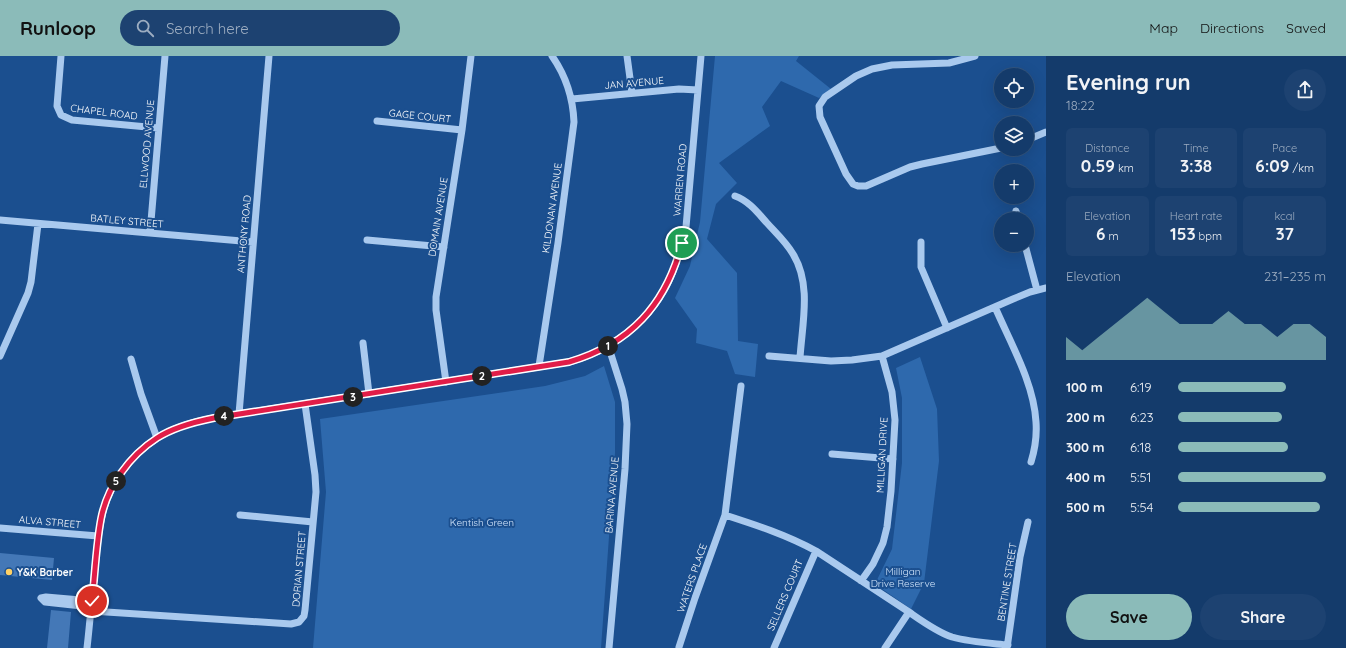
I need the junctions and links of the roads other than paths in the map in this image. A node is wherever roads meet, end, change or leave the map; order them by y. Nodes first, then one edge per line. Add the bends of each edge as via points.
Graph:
1 (61, 56) edge
2 (165, 56) edge
3 (269, 56) edge
4 (471, 56) edge
5 (552, 56) edge
6 (627, 56) edge
7 (701, 56) edge
8 (975, 56) edge
9 (948, 59) edge
10 (698, 90) junction
11 (632, 93) junction
12 (572, 99) junction
13 (377, 121) dead end
14 (158, 128) junction
15 (462, 130) junction
16 (1046, 132) edge
17 (1034, 137) edge
18 (994, 149) edge
19 (735, 196) dead end
20 (0, 220) edge
21 (38, 224) junction
22 (150, 233) junction
23 (367, 240) dead end
24 (253, 242) junction
25 (921, 242) dead end
26 (444, 247) junction
27 (1027, 252) edge
28 (1046, 288) edge
29 (1037, 290) junction
30 (995, 307) junction
31 (947, 328) junction
32 (363, 343) dead end
33 (608, 345) junction
34 (0, 356) edge
35 (769, 356) dead end
36 (882, 356) junction
37 (800, 358) junction
38 (131, 359) dead end
39 (539, 366) junction
40 (446, 382) junction
41 (741, 386) dead end
42 (369, 394) junction
43 (305, 404) junction
44 (239, 414) junction
45 (157, 438) junction
46 (832, 454) dead end
47 (893, 459) junction
48 (1031, 462) dead end
49 (725, 515) junction
50 (240, 516) dead end
51 (313, 522) junction
52 (1028, 522) dead end
53 (0, 528) edge
54 (98, 536) junction
55 (816, 551) junction
56 (862, 581) junction
57 (91, 606) junction
58 (909, 612) junction
59 (1008, 646) edge
60 (679, 647) edge
61 (87, 648) edge
62 (609, 648) edge
63 (774, 648) edge
64 (885, 648) edge

1 - 14 street, CHAPEL ROAD via 57,106 61,115 72,120
2 - 14 street, ELLWOOD AVENUE
3 - 24 street, ANTHONY ROAD
4 - 15 street, DOMAIN AVENUE
5 - 12 street, KILDONAN AVENUE
6 - 11 street
7 - 10 street, WARREN ROAD
8 - 9 street
9 - 18 street via 872,69 856,76 825,97 819,106 820,117 846,174 853,184 866,186 922,164
10 - 11 street, JAN AVENUE
10 - 33 street, WARREN ROAD via 686,227 677,261 667,285 653,307 631,330
11 - 12 street, JAN AVENUE
12 - 39 street, KILDONAN AVENUE via 572,141
13 - 15 street, GAGE COURT
14 - 22 street, ELLWOOD AVENUE
15 - 26 street, DOMAIN AVENUE
16 - 17 street
19 - 37 street via 746,201 782,240 799,266 804,284
20 - 21 street, BATLEY STREET
21 - 22 street, BATLEY STREET
21 - 34 street via 32,282
22 - 24 street, BATLEY STREET
23 - 26 street
24 - 44 street, ANTHONY ROAD
25 - 31 street via 921,267
26 - 40 street, DOMAIN AVENUE via 436,304
27 - 29 street
28 - 29 street
29 - 30 street
30 - 31 street
30 - 48 street via 1024,374 1033,403 1036,435
31 - 36 street
32 - 42 street
33 - 39 street, WARREN ROAD via 569,362
33 - 62 street, BARINA AVENUE via 622,389 627,424
35 - 37 street
36 - 37 street via 840,361
36 - 47 street, MILLIGAN DRIVE via 892,392 896,427
38 - 45 street
39 - 40 street, WARREN ROAD
40 - 42 street, WARREN ROAD
41 - 49 street, WATERS PLACE
42 - 43 street, WARREN ROAD
43 - 44 street, WARREN ROAD
43 - 51 street, DORIAN STREET via 315,475
44 - 45 street, WARREN ROAD via 197,422
45 - 54 street, WARREN ROAD via 129,463 114,484 104,506
46 - 47 street
47 - 56 street, MILLIGAN DRIVE via 886,532 877,557
49 - 55 street via 780,533
49 - 60 street, WATERS PLACE
50 - 51 street
51 - 57 street, DORIAN STREET via 305,610 299,622 291,624
52 - 59 street, BENTINE STREET via 1020,557
53 - 54 street, ALVA STREET
54 - 57 street, WARREN ROAD
55 - 56 street
55 - 63 street, SELLERS COURT
56 - 58 street
57 - 57 street via 45,602 41,598 46,597
57 - 61 street, WARREN ROAD
58 - 59 street, BENTINE STREET via 952,637
58 - 64 street

